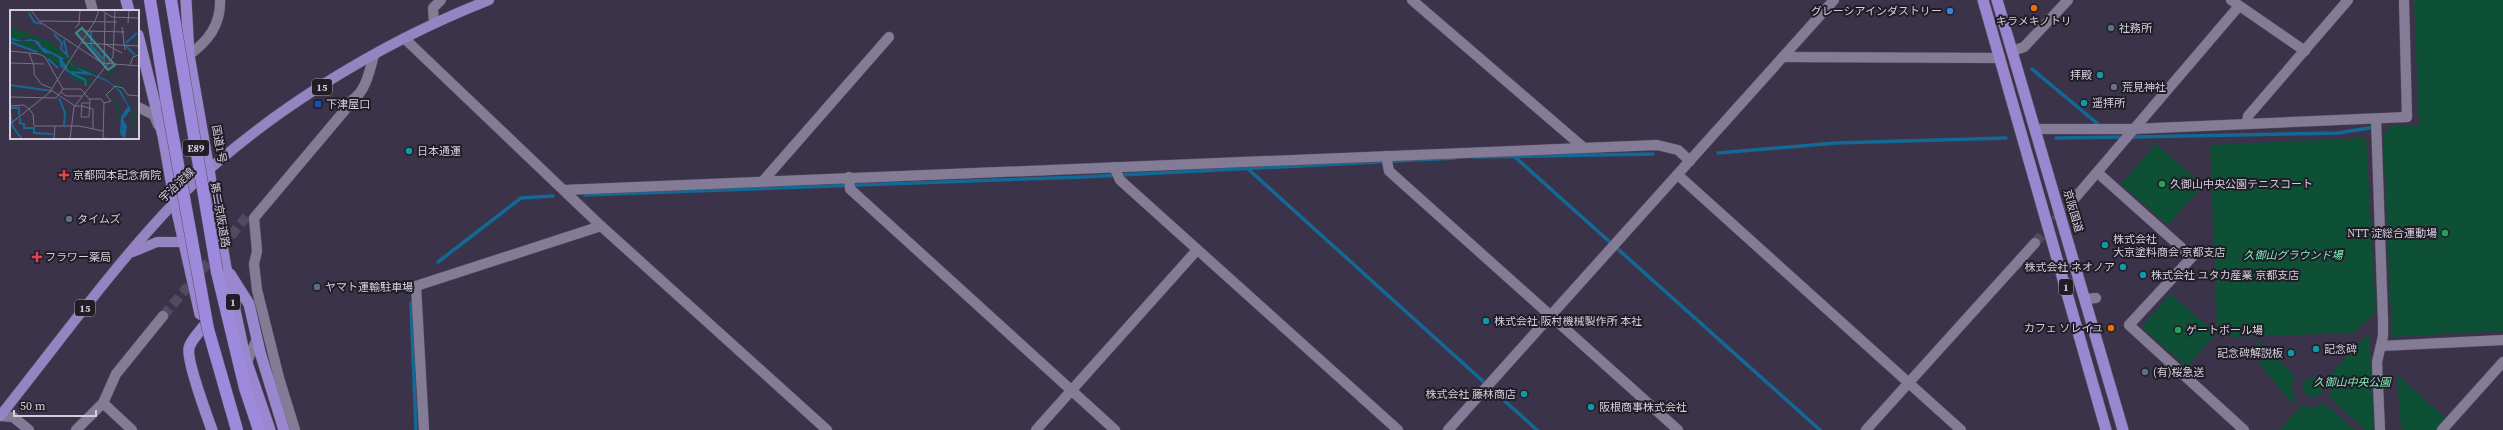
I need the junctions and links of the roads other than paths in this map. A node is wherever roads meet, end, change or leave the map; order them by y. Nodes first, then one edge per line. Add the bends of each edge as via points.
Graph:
1 (90, 0) edge
2 (126, 0) edge
3 (150, 0) edge
4 (171, 0) edge
5 (186, 0) edge
6 (220, 0) edge
7 (441, 0) edge
8 (489, 0) edge
9 (1412, 0) edge
10 (1834, 0) edge
11 (1983, 0) edge
12 (1997, 0) edge
13 (2068, 0) edge
14 (2348, 0) edge
15 (2404, 0) edge
16 (2235, 3) edge
17 (93, 10) edge
18 (129, 10) edge
19 (434, 23) junction
20 (889, 37) dead end
21 (404, 38) junction
22 (139, 39) edge
23 (2012, 51) junction
24 (2305, 51) junction
25 (374, 54) junction
26 (189, 55) junction
27 (1783, 57) junction
28 (2000, 58) junction
29 (356, 97) junction
30 (139, 108) edge
31 (2376, 119) junction
32 (2247, 123) junction
33 (2133, 129) junction
34 (2036, 130) junction
35 (163, 136) junction
36 (1584, 148) junction
37 (1386, 156) junction
38 (1690, 161) junction
39 (1114, 167) junction
40 (210, 170) junction
41 (2098, 173) junction
42 (1678, 174) junction
43 (849, 177) junction
44 (763, 181) junction
45 (564, 190) junction
46 (2075, 198) tunnel mouth
47 (174, 203) junction
48 (250, 214) tunnel mouth
49 (601, 226) junction
50 (183, 242) junction
51 (2035, 243) tunnel mouth
52 (1197, 250) junction
53 (130, 253) junction
54 (226, 268) junction
55 (257, 290) junction
56 (2096, 298) dead end
57 (2085, 299) junction
58 (250, 308) junction
59 (1551, 316) junction
60 (164, 321) tunnel mouth
61 (203, 327) junction
62 (257, 338) junction
63 (2503, 340) edge
64 (2381, 346) junction
65 (2503, 362) edge
66 (247, 366) junction
67 (1909, 383) junction
68 (1071, 390) junction
69 (103, 403) junction
70 (0, 416) edge
71 (29, 430) edge
72 (76, 430) edge
73 (132, 430) edge
74 (212, 430) edge
75 (231, 430) edge
76 (238, 430) edge
77 (260, 430) edge
78 (270, 430) edge
79 (284, 430) edge
80 (295, 430) edge
81 (424, 430) edge
82 (827, 430) edge
83 (1036, 430) edge
84 (1114, 430) edge
85 (1398, 430) edge
86 (1448, 430) edge
87 (1678, 430) edge
88 (1866, 430) edge
89 (1961, 430) edge
90 (2106, 430) edge
91 (2123, 430) edge
92 (2244, 430) edge
93 (2380, 430) edge
94 (2442, 430) edge

1 - 17 street
2 - 18 highway
3 - 76 highway, E89, bridge via 208,329
4 - 77 highway, 第二京阪道路 / E89, bridge via 217,272 245,388
5 - 26 highway, 国道1号 / 1
6 - 26 street via 218,23 203,45
7 - 19 street via 434,8
8 - 19 main road, 宇治淀線 / 15
9 - 36 street
10 - 27 street
11 - 28 highway, 1
12 - 23 highway, 京阪国道 / 1
13 - 23 street via 2024,47
14 - 24 street
15 - 31 street via 2407,117
16 - 24 street
16 - 33 street
19 - 21 main road, 宇治淀線 / 15
20 - 44 street
21 - 25 main road, 宇治淀線 / 15
21 - 45 street
22 - 35 highway
23 - 34 highway, 京阪国道 / 1
24 - 32 street via 2248,116
25 - 29 street via 368,76
25 - 40 main road, 宇治淀線 / 15 via 288,107
26 - 40 highway, 国道1号 / 1
27 - 28 street
27 - 38 street
28 - 90 highway, 1
29 - 48 street via 341,105
29 - 55 street via 254,218
30 - 35 street via 154,115
31 - 32 street
31 - 64 street via 2383,320
32 - 33 street
33 - 34 street
33 - 41 street
34 - 57 highway, 京阪国道 / 1
35 - 47 highway
36 - 37 street
36 - 38 street via 1657,145 1678,150
37 - 39 street
37 - 59 street via 1389,171
38 - 42 street
39 - 43 street
39 - 52 street via 1120,180
40 - 47 main road, 宇治淀線 / 15
40 - 54 highway, 国道1号 / 1
41 - 46 street
41 - 92 street via 2192,257 2129,325
42 - 59 street
42 - 67 street
43 - 44 street
43 - 68 street via 850,189
44 - 45 street
45 - 49 street
47 - 50 highway
47 - 53 main road, 宇治淀線 / 15
49 - 81 street via 416,286
49 - 82 street
50 - 53 main road via 157,242
50 - 61 highway
51 - 67 street
52 - 68 street
52 - 85 street
53 - 70 main road, 宇治淀線 / 15
54 - 58 highway
54 - 66 highway, 国道1号 / 1
55 - 58 street
55 - 80 street
56 - 57 street
57 - 91 highway, 京阪国道 / 1
58 - 62 highway
59 - 86 street
59 - 87 street
60 - 69 street via 116,374
61 - 74 highway via 192,340 188,350
61 - 75 highway
62 - 66 street via 255,347 248,356
62 - 79 highway
63 - 64 street
64 - 93 street via 2377,362
65 - 94 street
66 - 78 highway, 国道1号 / 1
67 - 88 street
67 - 89 street
68 - 83 street
68 - 84 street
69 - 72 street
69 - 73 street
70 - 71 street via 13,417

